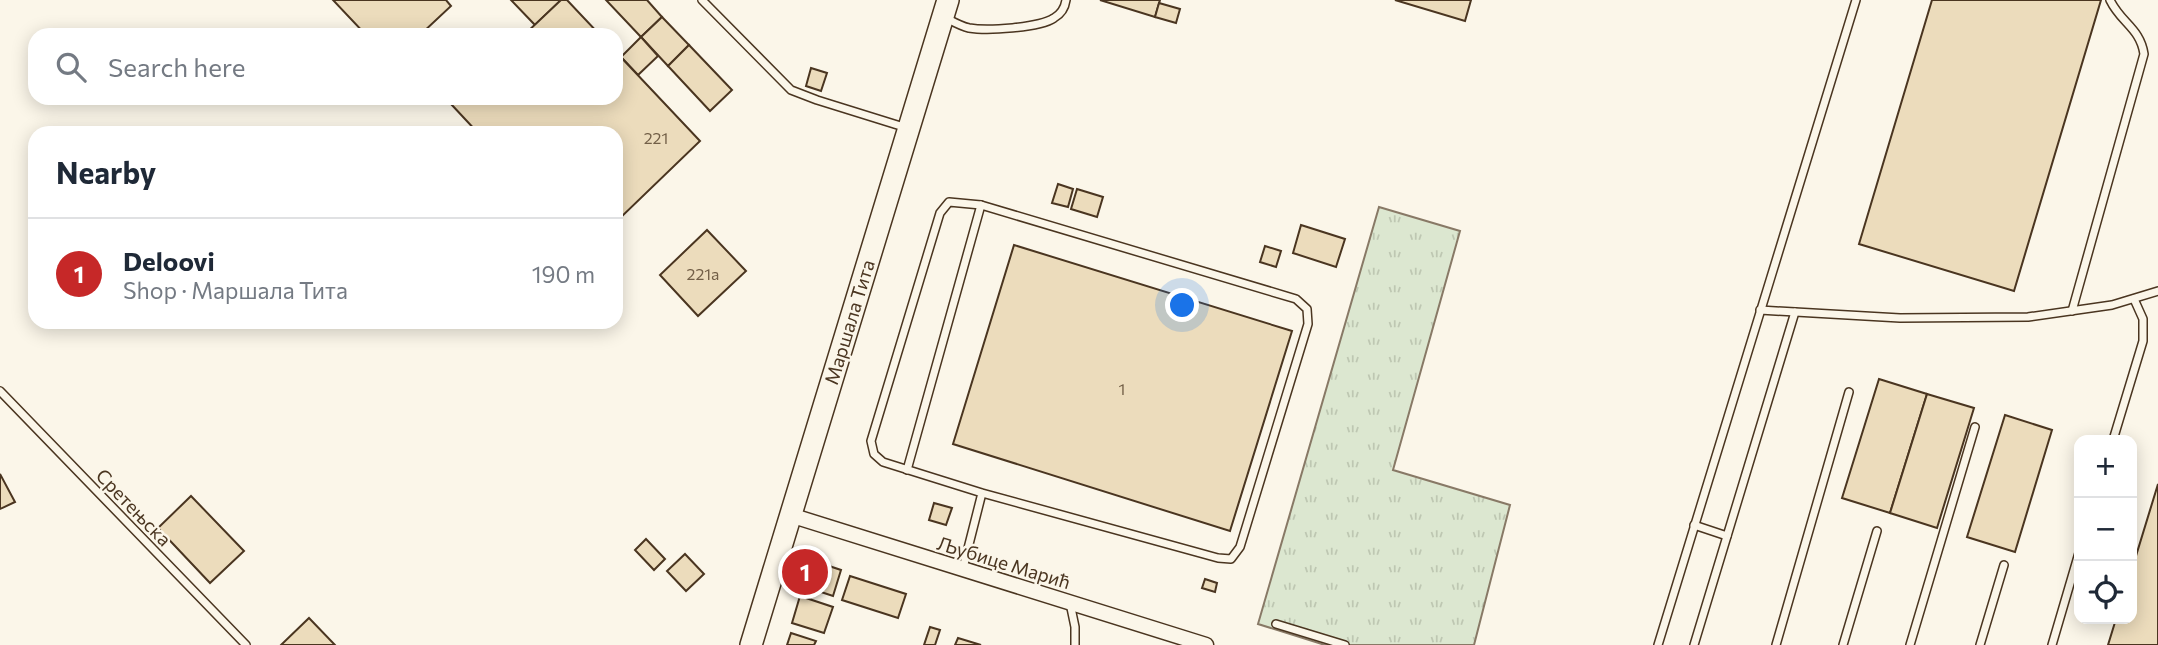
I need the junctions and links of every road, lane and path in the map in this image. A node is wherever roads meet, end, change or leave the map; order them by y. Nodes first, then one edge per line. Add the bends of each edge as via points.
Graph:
1 (702, 0) edge
2 (1066, 0) edge
3 (1856, 0) edge
4 (2110, 0) edge
5 (946, 8) edge
6 (908, 128) junction
7 (981, 205) junction
8 (2158, 291) edge
9 (2134, 299) junction
10 (1760, 310) junction
11 (2071, 311) junction
12 (1795, 312) junction
13 (0, 391) edge
14 (1849, 392) dead end
15 (1975, 427) dead end
16 (2115, 435) edge
17 (907, 470) junction
18 (982, 493) junction
19 (790, 515) junction
20 (1694, 525) junction
21 (1877, 531) dead end
22 (1727, 536) junction
23 (2077, 561) edge
24 (2004, 565) dead end
25 (963, 569) junction
26 (1070, 603) junction
27 (1276, 624) dead end
28 (246, 645) edge
29 (751, 645) edge
30 (1075, 645) edge
31 (1206, 645) edge
32 (1345, 645) edge
33 (1658, 645) edge
34 (1694, 645) edge
35 (1776, 645) edge
36 (1843, 645) edge
37 (1910, 645) edge
38 (1980, 645) edge
39 (2052, 645) edge

1 - 6 lane via 791,90
2 - 5 lane via 1054,18 992,30 966,28
3 - 10 lane
4 - 11 lane via 2143,42 2144,54
5 - 6 main road, Маршала Тита
6 - 19 main road, Маршала Тита
7 - 17 lane
7 - 17 lane via 949,202 940,213 871,440 874,454 883,462
7 - 18 lane via 1296,299 1307,309 1308,324 1240,547 1231,559
8 - 9 lane
9 - 11 lane
9 - 16 lane via 2143,319 2143,341
10 - 12 lane
10 - 20 lane
11 - 12 lane via 2028,317 1913,318
12 - 22 lane
13 - 28 lane, Сретењска
14 - 35 lane
15 - 37 lane
17 - 18 lane
18 - 25 lane
19 - 25 street, Љубице Марић
19 - 29 main road, Маршала Тита
20 - 22 lane
20 - 33 lane
21 - 36 lane
22 - 34 lane
23 - 39 lane
24 - 38 lane
25 - 26 street, Љубице Марић
26 - 30 lane
26 - 31 street, Љубице Марић
27 - 32 lane

